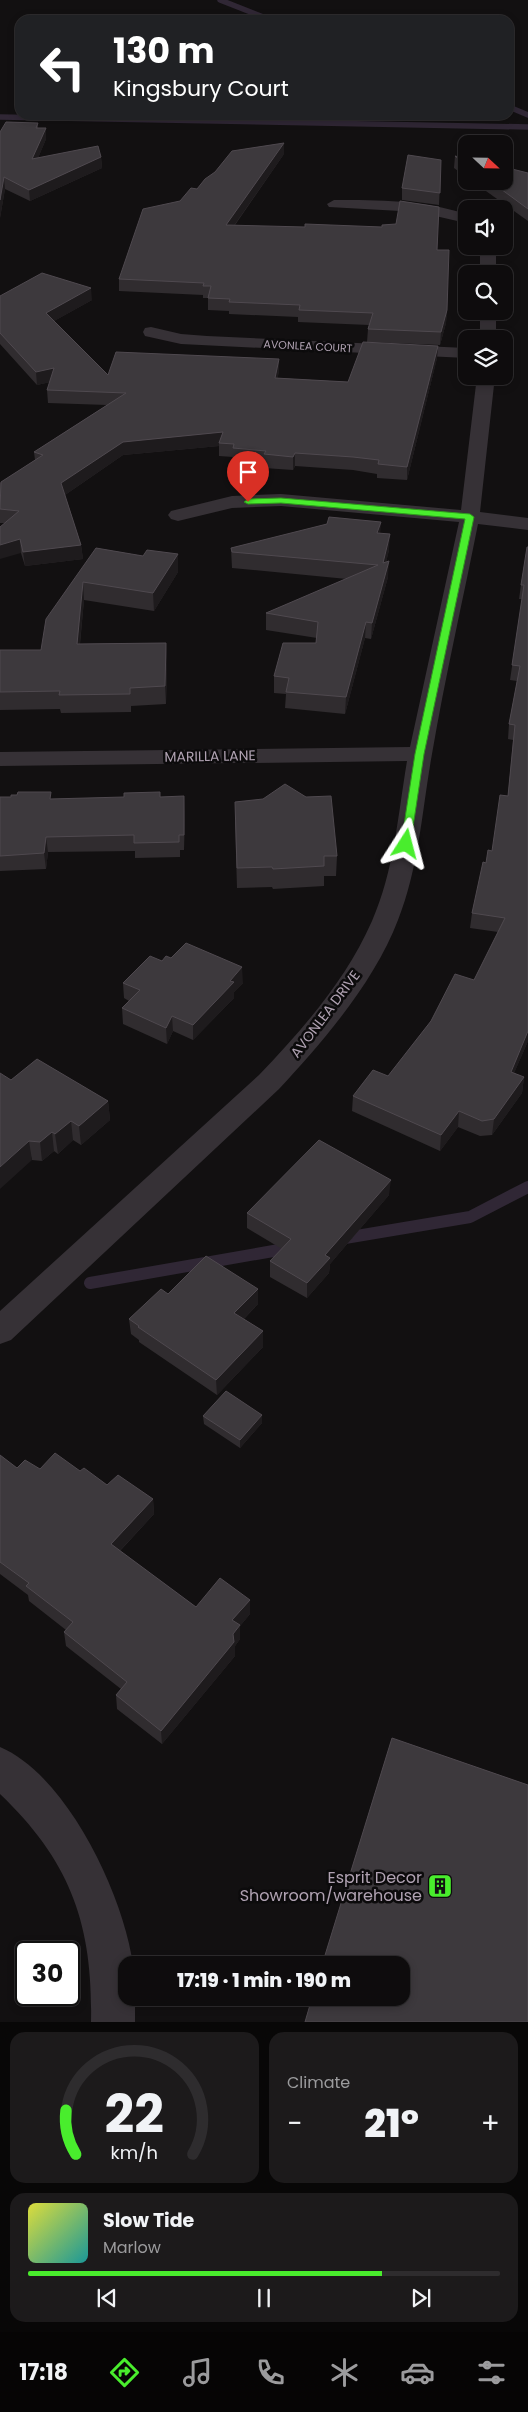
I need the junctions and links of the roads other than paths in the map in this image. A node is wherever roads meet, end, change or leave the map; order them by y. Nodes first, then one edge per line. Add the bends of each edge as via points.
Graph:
1 (334, 204) dead end
2 (458, 216) edge
3 (151, 332) dead end
4 (458, 353) edge
5 (485, 385) edge
6 (178, 515) dead end
7 (470, 517) junction
8 (528, 524) edge
9 (420, 754) junction
10 (0, 759) edge
11 (0, 1331) edge
12 (0, 1768) edge
13 (113, 2022) edge

1 - 2 street via 422,208
3 - 4 street, AVONLEA COURT via 207,341
5 - 7 street, AVONLEA DRIVE
6 - 7 street via 232,502 281,500
7 - 8 street
7 - 9 street, AVONLEA DRIVE
9 - 10 street, MARILLA LANE
9 - 11 street, AVONLEA DRIVE via 403,863 385,921 346,991 308,1042 269,1082
12 - 13 street via 60,1831 83,1871 100,1914 113,1975

